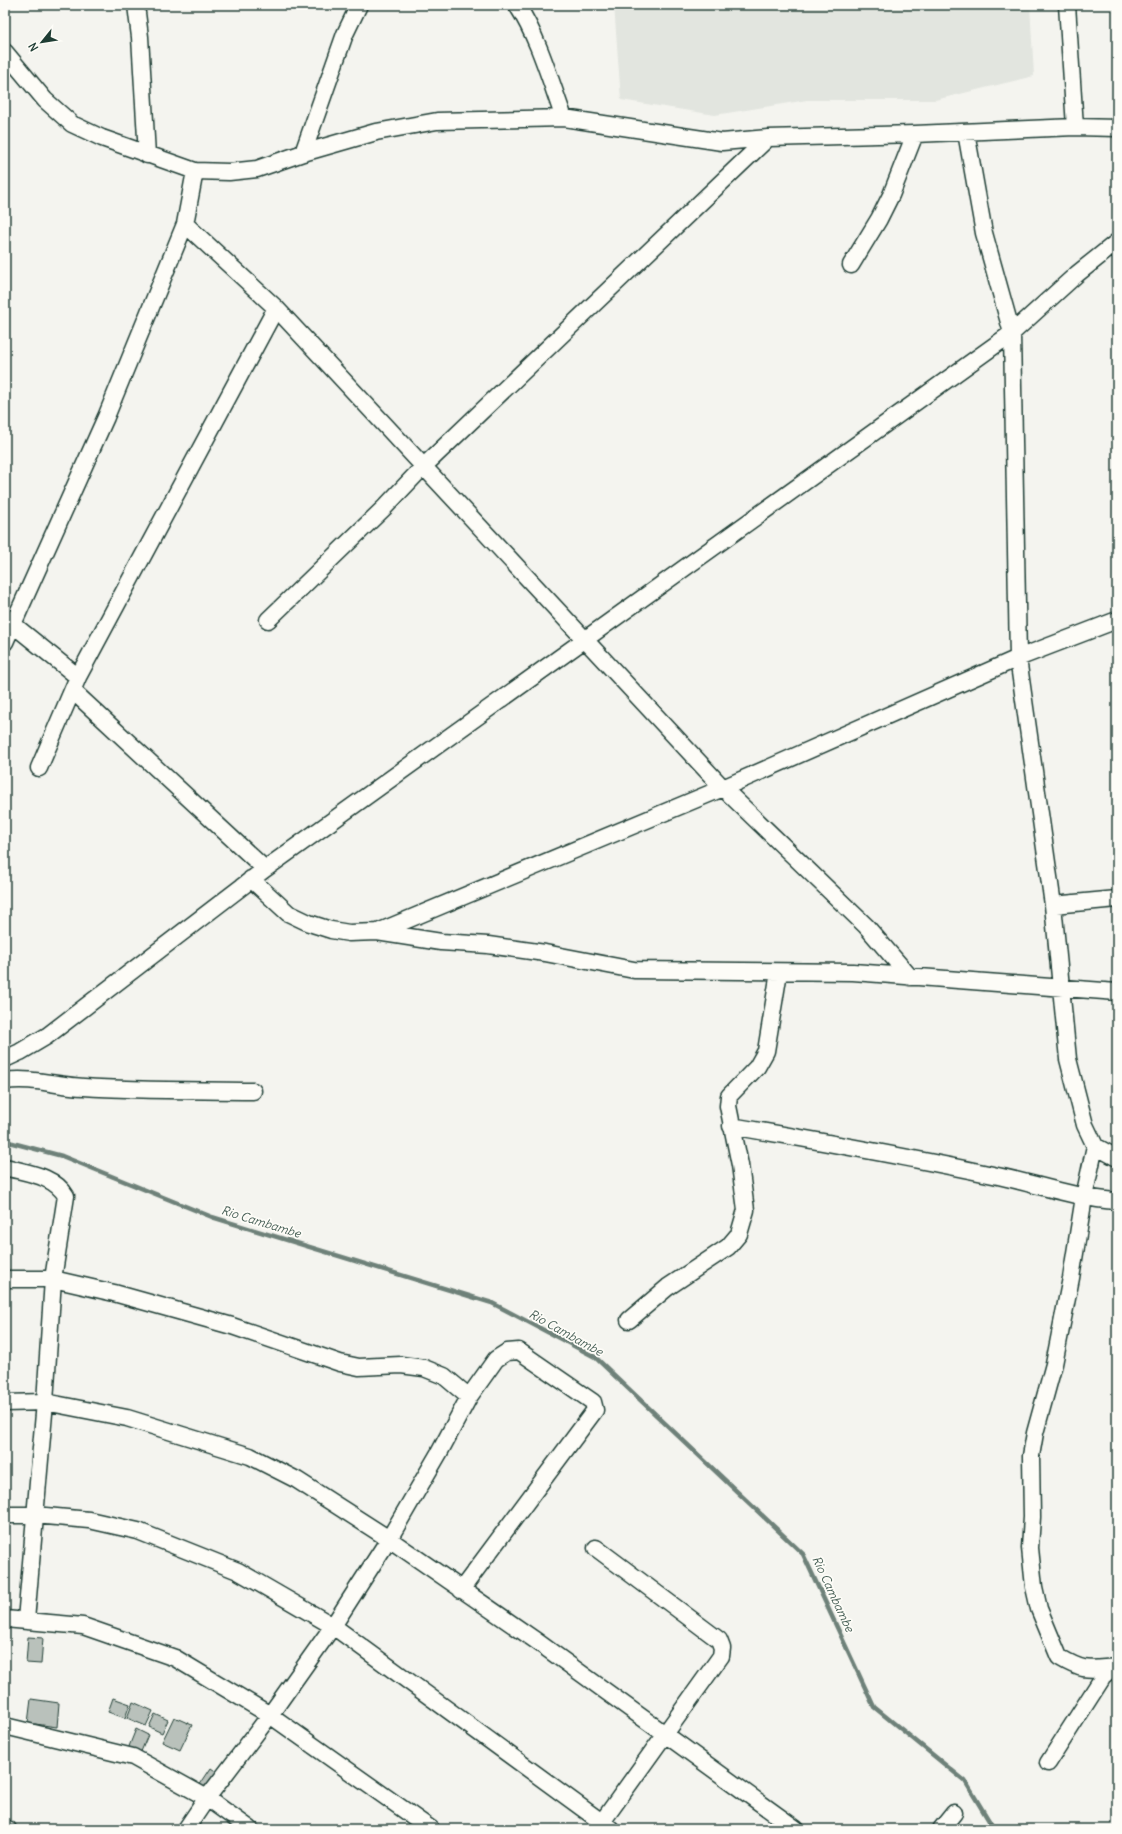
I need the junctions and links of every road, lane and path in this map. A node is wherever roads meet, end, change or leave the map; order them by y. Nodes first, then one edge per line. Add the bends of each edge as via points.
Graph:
1 (136, 5) edge
2 (359, 5) edge
3 (517, 5) edge
4 (1067, 5) edge
5 (5, 52) edge
6 (564, 118) junction
7 (1075, 128) junction
8 (1117, 128) edge
9 (966, 132) junction
10 (915, 134) junction
11 (768, 138) junction
12 (303, 153) junction
13 (146, 155) junction
14 (195, 171) junction
15 (185, 224) junction
16 (1117, 242) edge
17 (851, 265) dead end
18 (276, 308) junction
19 (1012, 333) junction
20 (423, 467) junction
21 (268, 620) dead end
22 (1117, 620) edge
23 (10, 621) edge
24 (584, 638) junction
25 (5, 642) edge
26 (1018, 658) junction
27 (75, 684) junction
28 (39, 768) dead end
29 (723, 788) junction
30 (265, 869) junction
31 (252, 879) junction
32 (1117, 899) edge
33 (1053, 905) junction
34 (377, 932) junction
35 (779, 972) junction
36 (910, 977) junction
37 (1062, 989) junction
38 (1117, 992) edge
39 (5, 1059) edge
40 (5, 1081) edge
41 (252, 1091) dead end
42 (731, 1126) junction
43 (1095, 1146) junction
44 (1117, 1158) edge
45 (5, 1167) edge
46 (1084, 1197) junction
47 (1117, 1201) edge
48 (53, 1279) junction
49 (5, 1280) edge
50 (629, 1320) dead end
51 (469, 1396) junction
52 (45, 1402) junction
53 (5, 1403) edge
54 (5, 1515) edge
55 (35, 1515) junction
56 (389, 1539) junction
57 (596, 1548) dead end
58 (461, 1590) junction
59 (5, 1619) edge
60 (26, 1620) junction
61 (333, 1626) junction
62 (1116, 1666) edge
63 (270, 1715) junction
64 (5, 1726) edge
65 (664, 1735) junction
66 (1048, 1763) dead end
67 (207, 1798) junction
68 (954, 1813) dead end
69 (603, 1827) edge
70 (186, 1829) edge
71 (250, 1829) edge
72 (431, 1829) edge
73 (796, 1829) edge
74 (941, 1829) edge

1 - 13 street
2 - 12 street via 345,34
3 - 6 street via 541,55
4 - 7 street
5 - 13 street via 45,100 72,124
6 - 11 street via 722,142
6 - 12 street via 437,121 376,132
7 - 8 street
7 - 9 street
9 - 10 street
9 - 19 street via 984,233
10 - 11 street
10 - 17 street via 891,195
11 - 20 street
12 - 14 street via 257,169 229,172
13 - 14 street
14 - 15 street
15 - 18 street
15 - 23 street via 106,417
16 - 19 street via 1077,274
18 - 20 street
18 - 27 street
19 - 24 street
19 - 26 street
20 - 21 street
20 - 24 street
22 - 26 street
23 - 25 street
23 - 27 street
24 - 29 street
24 - 30 street
26 - 29 street
26 - 33 street
27 - 28 street
27 - 30 street
29 - 34 street
29 - 36 street via 866,926
30 - 31 street
31 - 34 street via 288,913 309,923 349,933
31 - 39 street via 48,1036
32 - 33 street
33 - 37 street
34 - 35 street via 545,953 634,970
35 - 36 street via 853,972
35 - 42 street via 766,1051 757,1067 729,1096
36 - 37 street
37 - 38 street
37 - 43 street via 1068,1058 1085,1125
40 - 41 street via 35,1080 84,1088
42 - 46 street via 845,1145
42 - 50 street via 746,1210 739,1234 728,1247 668,1287
43 - 44 street
43 - 46 street
45 - 48 street via 48,1179 61,1186 66,1196
46 - 47 street
46 - 62 street via 1055,1357 1031,1456 1030,1548 1039,1609 1059,1657 1082,1669 1094,1670
48 - 49 street
48 - 51 street via 232,1326 340,1363 359,1367 401,1365 424,1368 444,1376
48 - 52 street
51 - 56 street
51 - 58 street via 496,1359 507,1352 519,1351 591,1400 595,1408
52 - 53 street
52 - 55 street
52 - 56 street via 127,1418 250,1456 297,1480
54 - 55 street
55 - 60 street
55 - 61 street via 89,1520 138,1531 238,1572
56 - 58 street
56 - 61 street
57 - 65 street via 719,1640 722,1648 720,1656
58 - 65 street via 535,1640
59 - 60 street
60 - 63 street via 84,1626 175,1658
61 - 63 street
61 - 69 street
62 - 66 street via 1104,1677
63 - 67 street
63 - 72 street
64 - 67 street via 133,1757
65 - 69 street
65 - 73 street
67 - 70 street
67 - 71 street
68 - 74 street

